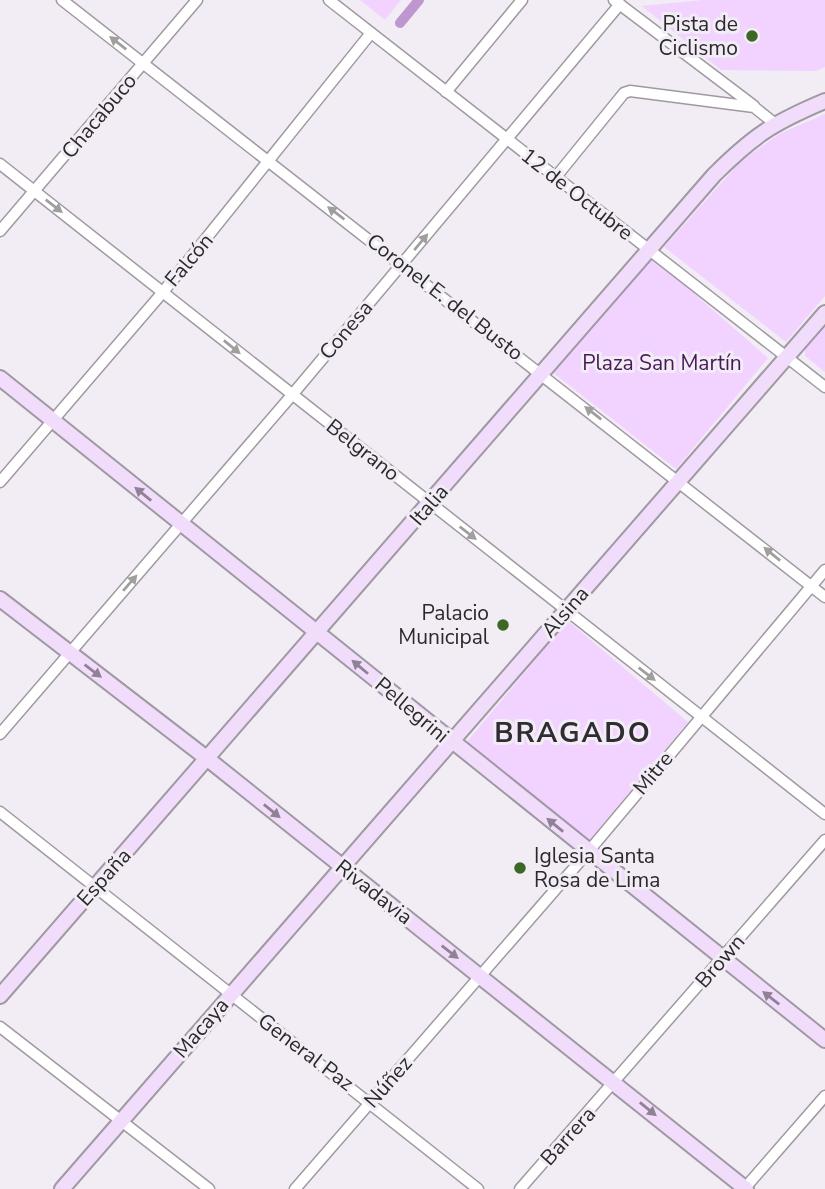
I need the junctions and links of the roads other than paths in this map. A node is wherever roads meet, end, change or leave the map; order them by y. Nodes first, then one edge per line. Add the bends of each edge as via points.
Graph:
1 (197, 0) edge
2 (329, 0) edge
3 (522, 0) edge
4 (69, 2) edge
5 (617, 2) edge
6 (371, 33) junction
7 (144, 63) junction
8 (446, 92) junction
9 (825, 101) edge
10 (754, 107) junction
11 (774, 123) junction
12 (507, 140) junction
13 (270, 162) junction
14 (0, 164) edge
15 (555, 178) junction
16 (35, 191) junction
17 (0, 232) edge
18 (650, 251) junction
19 (402, 264) junction
20 (163, 292) junction
21 (825, 313) edge
22 (789, 357) junction
23 (542, 374) junction
24 (0, 379) edge
25 (825, 387) edge
26 (292, 394) junction
27 (52, 421) junction
28 (679, 480) junction
29 (0, 482) edge
30 (430, 503) junction
31 (181, 524) junction
32 (825, 570) edge
33 (811, 586) junction
34 (825, 597) edge
35 (0, 599) edge
36 (566, 611) junction
37 (319, 633) junction
38 (70, 653) junction
39 (701, 716) junction
40 (0, 734) edge
41 (451, 742) junction
42 (209, 760) junction
43 (0, 812) edge
44 (825, 814) edge
45 (825, 840) edge
46 (588, 852) junction
47 (341, 866) junction
48 (95, 886) junction
49 (722, 959) junction
50 (481, 976) junction
51 (230, 994) junction
52 (0, 996) edge
53 (0, 1027) edge
54 (825, 1040) edge
55 (615, 1082) junction
56 (825, 1096) edge
57 (371, 1101) junction
58 (121, 1120) junction
59 (62, 1189) edge
60 (209, 1189) edge
61 (295, 1189) edge
62 (478, 1189) edge
63 (520, 1189) edge
64 (745, 1189) edge

1 - 7 street, Chacabuco
2 - 6 street, 12 de Octubre
3 - 8 street
7 -> 4 street, Coronel E. del Busto
5 - 10 street
5 - 12 street, Conesa
6 - 8 street, 12 de Octubre
6 - 13 street, Falcón
7 - 13 street, Coronel E. del Busto
7 - 16 street, Chacabuco
8 - 12 street, 12 de Octubre
9 - 11 main road, Italia
10 - 11 street
10 - 15 street via 630,90
11 - 18 main road, Italia via 714,175
12 - 15 street, 12 de Octubre
19 -> 12 street, Conesa
19 -> 13 street, Coronel E. del Busto
13 - 20 street, Falcón
14 - 16 street, Belgrano
15 - 18 street, 12 de Octubre
16 - 17 street, Chacabuco
16 -> 20 street, Belgrano
18 - 22 street, 12 de Octubre
18 - 23 main road, Italia
19 - 23 street, Coronel E. del Busto
19 - 26 street, Conesa
20 -> 26 street, Belgrano
20 - 27 street, Falcón
21 - 22 main road, Alsina
22 - 25 street, 12 de Octubre
22 - 28 main road, Alsina
28 -> 23 street, Coronel E. del Busto
23 - 30 main road, Italia
24 - 27 main road, Pellegrini
26 - 30 street, Belgrano
26 - 31 street, Conesa
27 - 29 street, Falcón
31 -> 27 main road, Pellegrini
33 -> 28 street, Coronel E. del Busto
28 - 36 main road, Alsina
30 -> 36 street, Belgrano
30 - 37 main road, Italia
31 - 37 main road, Pellegrini
38 -> 31 street, Conesa
32 - 33 street, Mitre
33 - 34 street, Coronel E. del Busto
33 - 39 street, Mitre
35 - 38 main road, Rivadavia
36 -> 39 street, Belgrano
36 - 41 main road, Alsina
41 -> 37 main road, Pellegrini
37 - 42 main road, Italia
38 - 40 street, Conesa
38 -> 42 main road, Rivadavia
39 - 44 street, Belgrano
39 - 46 street, Mitre
46 -> 41 main road, Pellegrini
41 - 47 main road, Alsina
42 -> 47 main road, Rivadavia
42 - 48 main road, España
43 - 48 street, General Paz
45 - 49 street, Brown
46 - 49 main road, Pellegrini
46 - 50 street, Mitre
47 -> 50 main road, Rivadavia
47 - 51 main road, Macaya
48 - 51 street, General Paz
48 - 52 main road, España
54 -> 49 main road, Pellegrini
49 - 55 street, Brown
50 - 55 main road, Rivadavia
50 - 57 street, Núñez
51 - 57 street, General Paz
51 - 58 main road, Macaya
53 - 58 street
55 - 63 street, Barrera
55 -> 64 main road, Rivadavia
56 - 64 street
57 - 61 street, Núñez
57 - 62 street, General Paz
58 - 59 main road, Macaya
58 - 60 street

